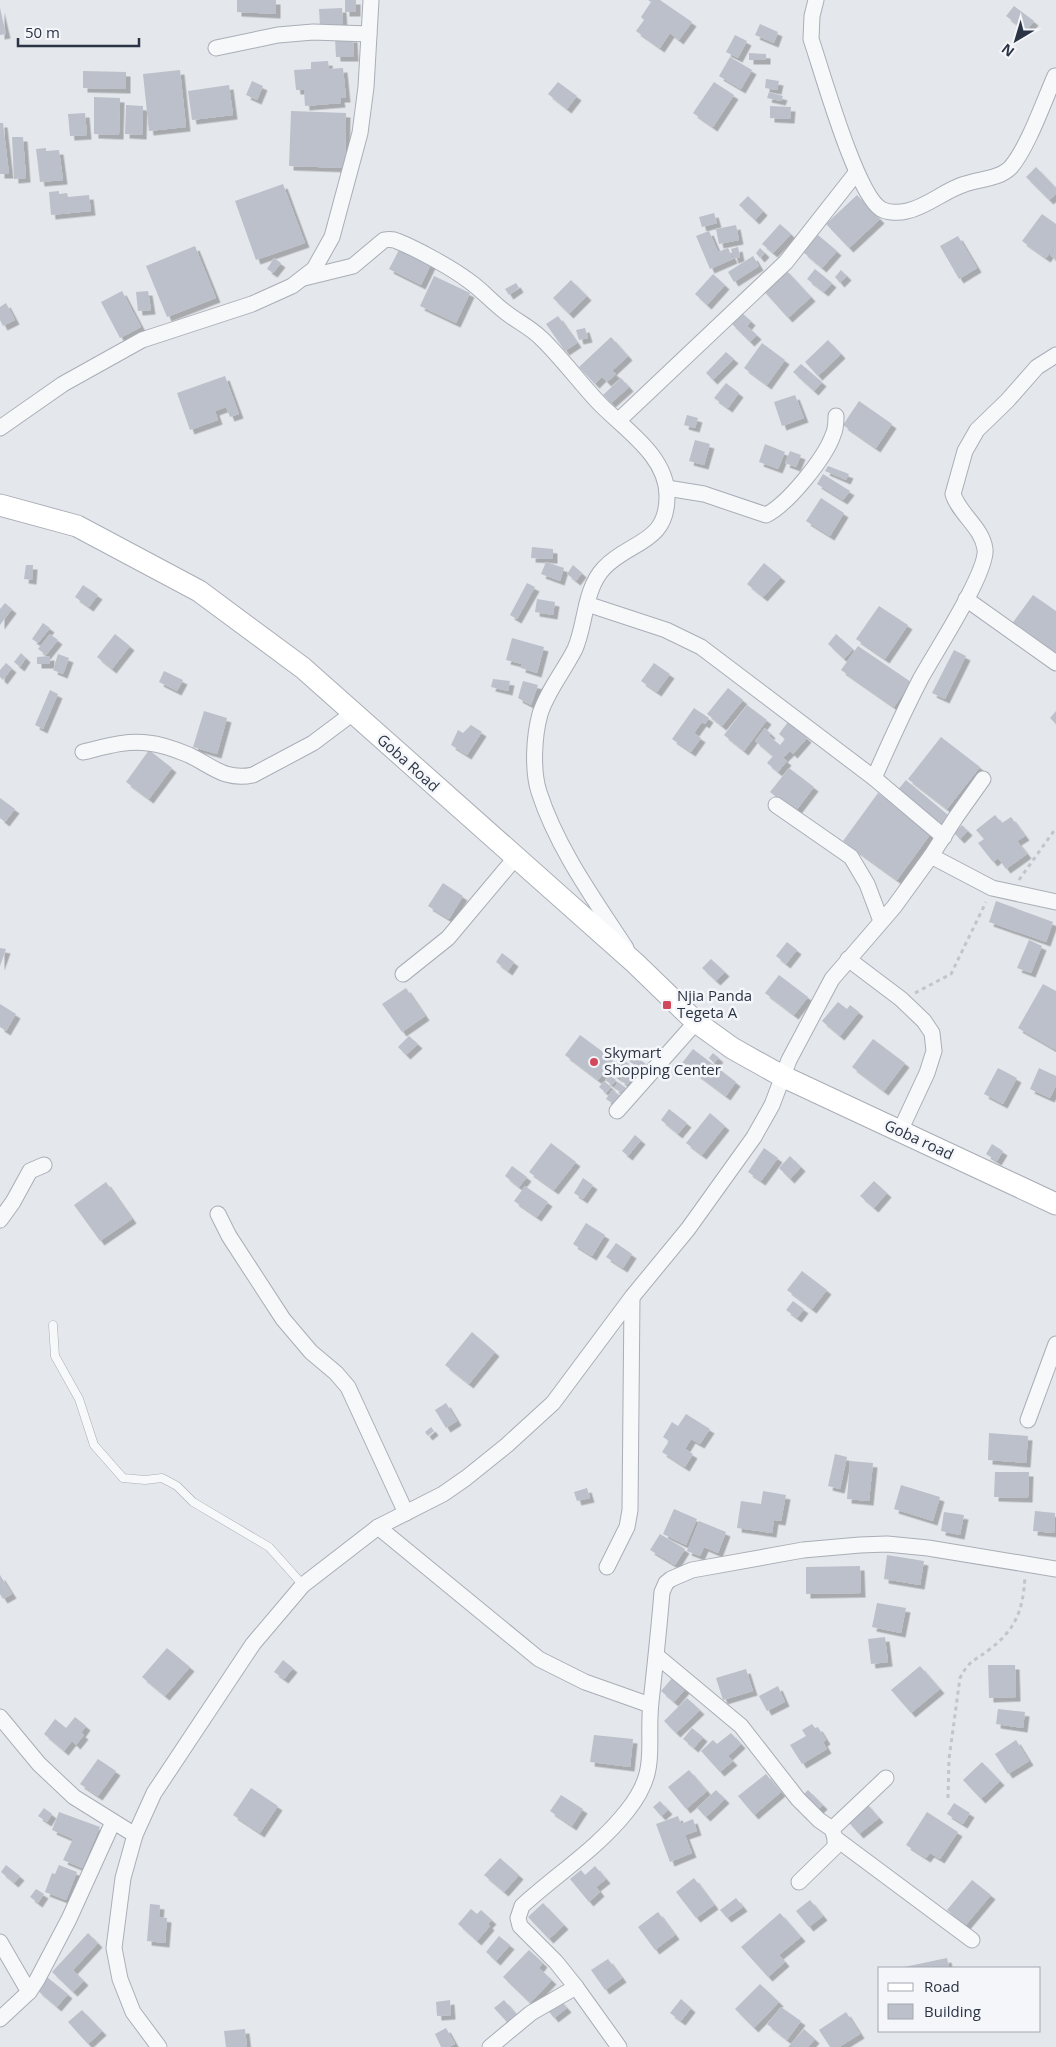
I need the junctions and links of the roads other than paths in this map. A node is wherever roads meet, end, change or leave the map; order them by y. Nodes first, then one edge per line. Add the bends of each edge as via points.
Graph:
1 (371, 0) edge
2 (816, 0) edge
3 (369, 34) junction
4 (216, 48) dead end
5 (1056, 75) edge
6 (856, 173) junction
7 (304, 278) junction
8 (1056, 355) edge
9 (836, 416) dead end
10 (620, 420) junction
11 (0, 428) edge
12 (667, 488) junction
13 (0, 505) edge
14 (966, 599) junction
15 (587, 604) junction
16 (1056, 662) edge
17 (353, 713) junction
18 (83, 752) dead end
19 (874, 778) junction
20 (984, 779) dead end
21 (776, 805) dead end
22 (944, 837) junction
23 (931, 856) junction
24 (516, 857) junction
25 (1056, 902) edge
26 (881, 921) junction
27 (848, 959) junction
28 (635, 963) junction
29 (403, 974) dead end
30 (696, 1022) junction
31 (782, 1076) junction
32 (617, 1111) dead end
33 (900, 1130) junction
34 (44, 1165) dead end
35 (1056, 1204) edge
36 (218, 1214) dead end
37 (0, 1220) edge
38 (632, 1298) junction
39 (54, 1325) dead end
40 (1056, 1344) edge
41 (1028, 1420) dead end
42 (406, 1513) junction
43 (378, 1526) junction
44 (607, 1567) dead end
45 (1056, 1569) edge
46 (303, 1585) junction
47 (657, 1656) junction
48 (650, 1705) junction
49 (0, 1718) edge
50 (886, 1778) dead end
51 (113, 1822) junction
52 (833, 1833) junction
53 (135, 1835) junction
54 (799, 1882) dead end
55 (972, 1940) dead end
56 (0, 1942) edge
57 (576, 1987) junction
58 (29, 1992) junction
59 (0, 2018) edge
60 (159, 2047) edge
61 (490, 2047) edge
62 (619, 2047) edge

1 - 3 street
2 - 6 street via 811,39
3 - 4 street via 314,32 278,35
3 - 7 street via 360,133 344,196 332,237 314,270
5 - 6 street via 1022,149 1003,174 964,184 909,211 895,213 881,209 869,197
6 - 10 street via 786,262
7 - 10 street via 352,266 380,242 396,240 469,281 504,312 535,332 600,404
7 - 11 street via 252,304 142,340 63,384
8 - 14 street via 1037,367 983,423 965,451 953,494 980,535 985,553
9 - 12 street via 833,436 815,464 778,508 766,515 704,494
10 - 12 street via 655,461
12 - 15 street via 662,524 647,540 602,570
13 - 17 main road, Goba Road via 77,526 199,591 303,668
14 - 16 street
14 - 19 street via 922,677
15 - 19 street via 666,630 701,647
15 - 28 street via 574,650 540,714 537,732 538,790 572,863
17 - 18 street via 313,743 253,775 243,777 226,775 186,754 149,743 128,742
17 - 24 main road, Goba Road
19 - 22 street
20 - 22 street
21 - 26 street via 851,857 867,884
22 - 23 street
23 - 25 street via 992,888
23 - 26 street
24 - 28 main road, Goba Road
24 - 29 street via 448,938
26 - 27 street
27 - 31 street via 813,1012
27 - 33 street via 901,1000 930,1028 934,1039 927,1073
28 - 30 main road, Goba Road
30 - 31 main road, Goba Road via 732,1048
30 - 32 street
31 - 33 main road, Goba road
31 - 38 street via 772,1105 754,1138 688,1229
33 - 35 main road, Goba road
34 - 37 street via 30,1171
36 - 42 street via 283,1319 311,1352 348,1387
38 - 42 street via 559,1396 539,1417 466,1478
38 - 44 street via 630,1510 627,1527
39 - 46 lane via 55,1356 79,1399 94,1445 123,1478 162,1478 177,1486 193,1502 269,1547
40 - 41 street
42 - 43 street
43 - 46 street
43 - 48 street via 539,1659 585,1682
45 - 47 street via 887,1544 803,1550 692,1570 675,1576 664,1587
46 - 53 street via 253,1644 154,1793
47 - 48 street
47 - 52 street via 741,1726 798,1800
48 - 57 street via 650,1762 637,1797 601,1840 522,1906 518,1916 520,1926
49 - 51 street via 64,1788 88,1808
50 - 52 street
51 - 53 street
51 - 58 street via 69,1919
52 - 54 street via 835,1847
52 - 55 street
53 - 60 street via 122,1878 114,1948 130,2006
56 - 58 street
57 - 61 street via 531,2013
57 - 62 street
58 - 59 street

